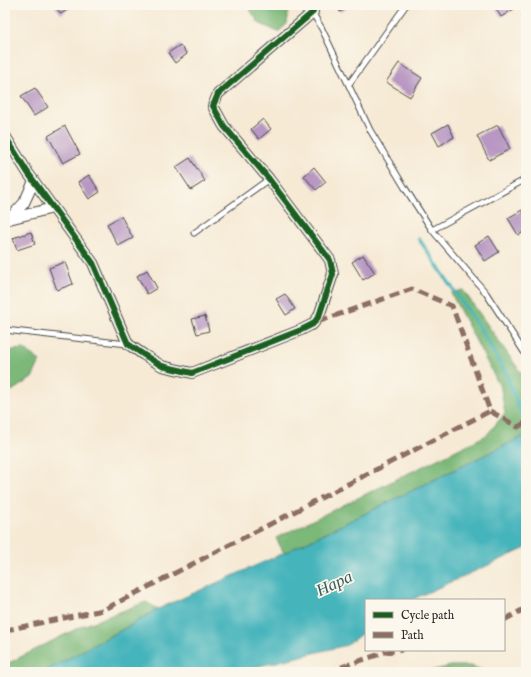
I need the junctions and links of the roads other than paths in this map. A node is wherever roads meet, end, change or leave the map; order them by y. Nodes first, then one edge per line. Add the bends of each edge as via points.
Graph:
1 (406, 5) edge
2 (311, 8) edge
3 (349, 84) junction
4 (5, 136) edge
5 (270, 179) junction
6 (526, 179) edge
7 (34, 181) junction
8 (53, 208) junction
9 (7, 220) edge
10 (432, 230) junction
11 (194, 233) dead end
12 (5, 330) edge
13 (128, 344) junction
14 (526, 355) edge

1 - 3 lane
2 - 3 lane
2 - 5 street via 218,94 213,106 224,126
3 - 10 lane via 370,130
4 - 7 street
5 - 11 lane
5 - 13 street via 330,260 333,274 319,316 313,324 192,373 162,366
6 - 10 lane
7 - 8 street
7 - 9 street via 24,204
8 - 9 street
8 - 13 street via 93,263
10 - 14 lane via 486,293
12 - 13 lane

